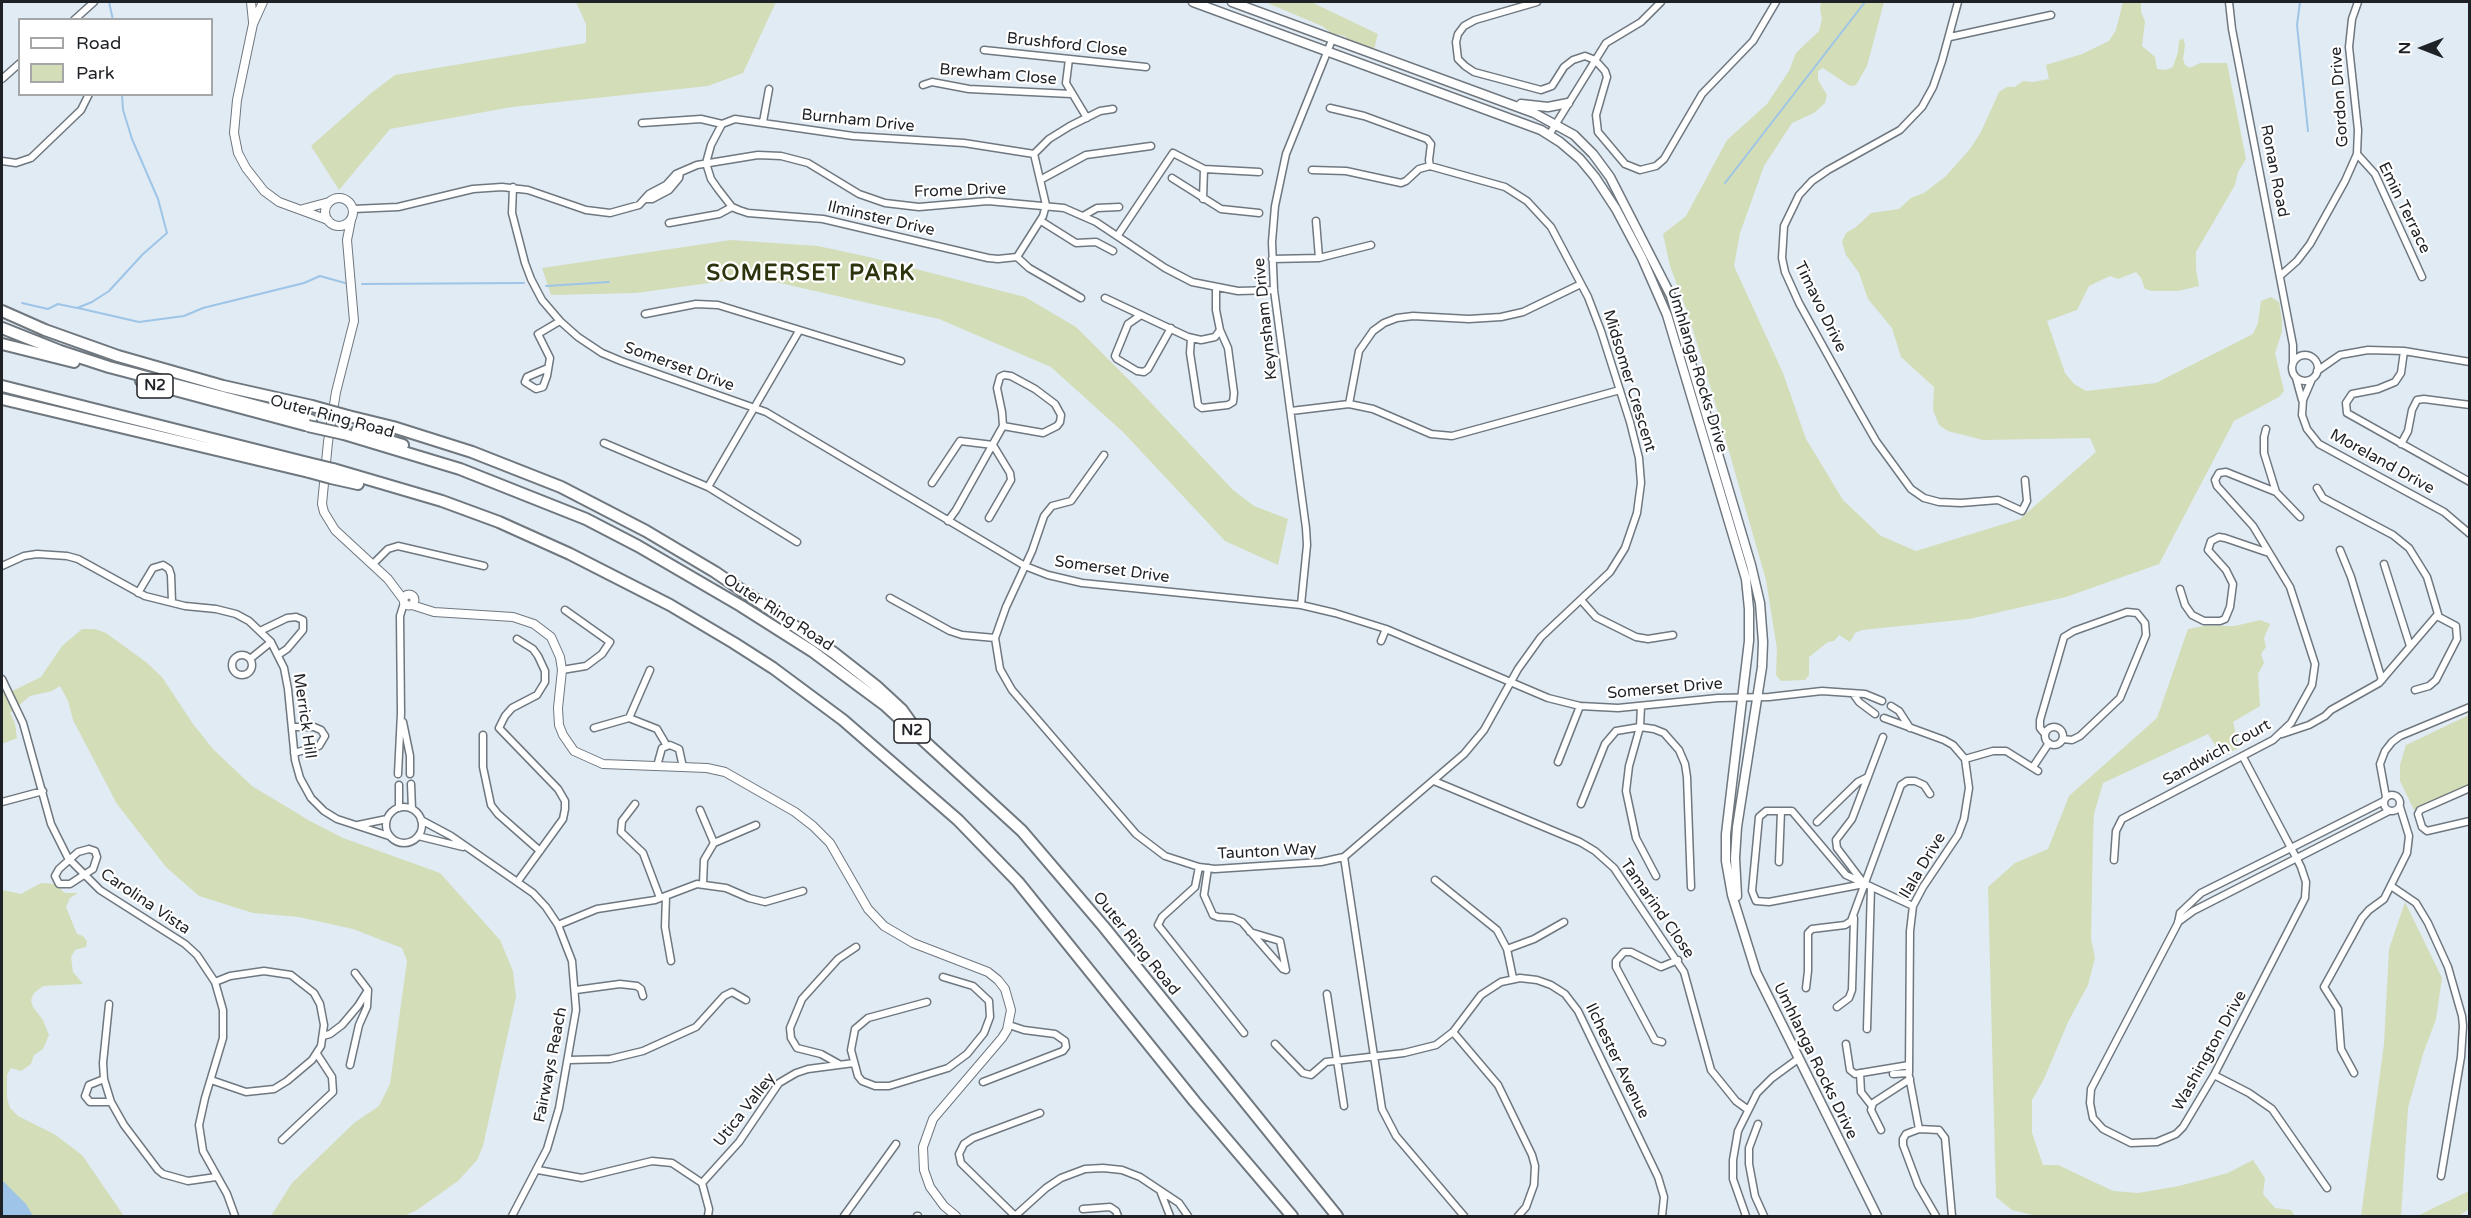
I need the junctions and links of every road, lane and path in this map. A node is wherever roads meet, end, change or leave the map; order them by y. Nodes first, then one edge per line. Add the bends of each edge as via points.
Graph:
1 (94, 2) edge
2 (251, 2) edge
3 (263, 2) edge
4 (1193, 2) edge
5 (1232, 2) edge
6 (1537, 2) edge
7 (1661, 2) edge
8 (1776, 2) edge
9 (1958, 2) edge
10 (2229, 2) edge
11 (2358, 2) edge
12 (2051, 15) dead end
13 (78, 18) edge
14 (253, 24) junction
15 (1950, 37) junction
16 (1332, 40) junction
17 (984, 50) dead end
18 (1327, 53) junction
19 (1069, 58) junction
20 (1595, 60) junction
21 (18, 65) edge
22 (1146, 67) dead end
23 (2, 79) edge
24 (923, 85) dead end
25 (769, 88) dead end
26 (1071, 94) junction
27 (88, 96) edge
28 (1497, 99) junction
29 (1568, 103) junction
30 (1330, 108) dead end
31 (1113, 109) dead end
32 (1087, 118) junction
33 (763, 122) junction
34 (642, 123) dead end
35 (1556, 123) junction
36 (722, 124) junction
37 (1549, 135) junction
38 (1151, 146) dead end
39 (1034, 154) junction
40 (2357, 154) junction
41 (2, 161) edge
42 (706, 163) junction
43 (1430, 166) junction
44 (1204, 170) junction
45 (1312, 170) dead end
46 (1259, 172) dead end
47 (1172, 178) dead end
48 (1040, 180) junction
49 (513, 187) junction
50 (1203, 199) junction
51 (329, 202) junction
52 (1046, 205) junction
53 (732, 207) junction
54 (1119, 207) dead end
55 (303, 209) junction
56 (353, 209) junction
57 (1259, 213) dead end
58 (1083, 216) junction
59 (351, 220) junction
60 (1041, 221) junction
61 (1316, 221) dead end
62 (331, 222) junction
63 (669, 223) dead end
64 (1118, 235) junction
65 (347, 240) junction
66 (1371, 245) dead end
67 (1113, 251) dead end
68 (1017, 257) junction
69 (1319, 258) junction
70 (1272, 259) junction
71 (2280, 276) junction
72 (2422, 277) dead end
73 (1581, 284) junction
74 (1216, 288) junction
75 (1274, 290) junction
76 (1081, 298) dead end
77 (1105, 298) dead end
78 (2, 311) edge
79 (645, 314) dead end
80 (1141, 315) junction
81 (560, 321) junction
82 (2, 328) edge
83 (1171, 328) junction
84 (1220, 330) junction
85 (799, 331) junction
86 (1191, 338) junction
87 (2, 344) edge
88 (2293, 345) junction
89 (2404, 351) junction
90 (2302, 356) junction
91 (2313, 359) junction
92 (901, 361) dead end
93 (2328, 362) junction
94 (2469, 362) edge
95 (2293, 363) junction
96 (548, 368) dead end
97 (2317, 371) junction
98 (2296, 377) junction
99 (2312, 379) junction
100 (2, 386) edge
101 (1620, 390) junction
102 (2, 392) edge
103 (2, 399) edge
104 (2302, 400) junction
105 (1349, 404) junction
106 (2469, 405) edge
107 (754, 408) junction
108 (1291, 411) junction
109 (310, 423) junction
110 (1003, 426) junction
111 (2266, 429) dead end
112 (604, 443) dead end
113 (2401, 444) junction
114 (993, 445) junction
115 (1104, 456) dead end
116 (288, 457) junction
117 (308, 467) junction
118 (2025, 480) dead end
119 (2469, 482) edge
120 (932, 483) dead end
121 (708, 487) junction
122 (2317, 488) dead end
123 (2276, 492) junction
124 (2300, 517) dead end
125 (989, 518) dead end
126 (948, 521) junction
127 (2469, 534) edge
128 (796, 542) dead end
129 (2340, 550) dead end
130 (2270, 553) junction
131 (373, 564) junction
132 (2384, 564) dead end
133 (2, 566) edge
134 (484, 566) dead end
135 (1025, 566) junction
136 (2180, 589) dead end
137 (138, 593) junction
138 (890, 598) dead end
139 (1581, 600) junction
140 (408, 601) junction
141 (172, 602) junction
142 (1300, 605) junction
143 (565, 610) dead end
144 (2438, 616) junction
145 (1386, 629) junction
146 (260, 631) junction
147 (1673, 635) dead end
148 (995, 638) junction
149 (517, 639) dead end
150 (1381, 641) dead end
151 (271, 642) junction
152 (2410, 646) junction
153 (278, 655) junction
154 (250, 659) dead end
155 (562, 670) junction
156 (650, 670) dead end
157 (2, 679) edge
158 (2382, 680) junction
159 (1510, 682) junction
160 (2415, 690) dead end
161 (1854, 695) junction
162 (1744, 697) junction
163 (1759, 697) junction
164 (1882, 701) dead end
165 (1580, 706) junction
166 (1641, 706) junction
167 (1891, 706) dead end
168 (2469, 707) edge
169 (401, 712) junction
170 (1875, 714) dead end
171 (629, 718) junction
172 (1884, 718) dead end
173 (1641, 723) junction
174 (292, 727) junction
175 (594, 728) dead end
176 (1911, 729) junction
177 (2045, 734) junction
178 (483, 735) dead end
179 (2281, 735) junction
180 (1883, 737) dead end
181 (2063, 739) junction
182 (2049, 744) junction
183 (667, 746) junction
184 (930, 748) junction
185 (294, 753) junction
186 (2243, 757) junction
187 (1965, 759) junction
188 (1558, 762) dead end
189 (657, 766) junction
190 (683, 767) junction
191 (398, 774) dead end
192 (411, 774) dead end
193 (1868, 777) junction
194 (1434, 781) junction
195 (2384, 783) junction
196 (411, 784) dead end
197 (399, 785) dead end
198 (2469, 788) edge
199 (43, 791) junction
200 (1930, 794) dead end
201 (2394, 795) junction
202 (2385, 799) junction
203 (2, 802) edge
204 (635, 804) dead end
205 (1581, 804) dead end
206 (399, 808) junction
207 (412, 809) junction
208 (700, 810) dead end
209 (2394, 810) junction
210 (1781, 811) junction
211 (387, 819) junction
212 (421, 820) junction
213 (1817, 822) dead end
214 (2469, 822) edge
215 (756, 825) dead end
216 (354, 826) junction
217 (389, 836) junction
218 (418, 836) junction
219 (714, 843) junction
220 (466, 848) junction
221 (2291, 848) junction
222 (540, 851) junction
223 (1344, 857) junction
224 (69, 858) junction
225 (2297, 859) junction
226 (2114, 860) dead end
227 (1779, 862) dead end
228 (1199, 867) junction
229 (1208, 868) junction
230 (84, 875) junction
231 (1656, 876) dead end
232 (1436, 880) dead end
233 (518, 881) junction
234 (703, 884) junction
235 (1867, 886) junction
236 (2391, 886) junction
237 (1691, 887) dead end
238 (803, 891) dead end
239 (663, 897) junction
240 (1913, 906) junction
241 (1737, 914) junction
242 (1854, 916) junction
243 (1564, 922) dead end
244 (2178, 923) junction
245 (558, 925) junction
246 (1250, 932) junction
247 (856, 947) dead end
248 (1507, 949) junction
249 (1678, 960) junction
250 (671, 962) dead end
251 (355, 973) dead end
252 (943, 976) dead end
253 (1513, 978) junction
254 (215, 982) junction
255 (1806, 988) dead end
256 (368, 990) junction
257 (576, 990) junction
258 (1327, 994) dead end
259 (643, 996) dead end
260 (746, 1000) dead end
261 (927, 1002) dead end
262 (109, 1004) dead end
263 (1837, 1007) dead end
264 (1008, 1025) junction
265 (1867, 1029) dead end
266 (1453, 1032) junction
267 (1244, 1033) dead end
268 (323, 1036) junction
269 (1662, 1042) dead end
270 (1275, 1044) dead end
271 (1846, 1044) dead end
272 (317, 1054) junction
273 (1374, 1056) junction
274 (1337, 1059) junction
275 (1798, 1059) junction
276 (569, 1060) junction
277 (854, 1064) junction
278 (350, 1065) dead end
279 (840, 1065) junction
280 (1909, 1065) junction
281 (1860, 1073) junction
282 (2354, 1073) dead end
283 (1893, 1074) dead end
284 (2214, 1075) junction
285 (1909, 1076) junction
286 (104, 1079) junction
287 (211, 1080) junction
288 (983, 1082) dead end
289 (111, 1102) junction
290 (1344, 1106) dead end
291 (1872, 1107) junction
292 (1747, 1109) junction
293 (1040, 1113) dead end
294 (1758, 1124) dead end
295 (1919, 1129) junction
296 (1881, 1130) dead end
297 (282, 1140) dead end
298 (896, 1144) dead end
299 (538, 1170) junction
300 (2441, 1176) dead end
301 (216, 1177) junction
302 (702, 1183) junction
303 (2327, 1188) dead end
304 (1161, 1192) junction
305 (1083, 1209) dead end
306 (236, 1216) edge
307 (512, 1216) edge
308 (708, 1216) edge
309 (844, 1216) edge
310 (956, 1216) edge
311 (1015, 1216) edge
312 (1118, 1216) edge
313 (1170, 1216) edge
314 (1188, 1216) edge
315 (1292, 1216) edge
316 (1337, 1216) edge
317 (1464, 1216) edge
318 (1518, 1216) edge
319 (1662, 1216) edge
320 (1746, 1216) edge
321 (1764, 1216) edge
322 (1876, 1216) edge
323 (1936, 1216) edge
324 (1952, 1216) edge

1 - 13 street
2 - 14 street
3 - 14 street
4 - 18 main road, Umhlanga Rocks Drive
5 - 16 main road, Umhlanga Rocks Drive
6 - 20 street via 1464,26 1455,44 1461,63 1474,72 1541,90 1552,86 1573,60 1585,56
7 - 20 street via 1641,22 1607,41
8 - 20 street via 1753,42 1702,94 1664,159 1651,168 1634,170 1625,164 1598,132 1596,115 1607,80
9 - 15 street, Timavo Drive
10 - 71 street, Ronan Road
11 - 40 street, Gordon Drive via 2349,47
12 - 15 street
14 - 55 street via 234,117 238,153 264,191 279,202
15 - 118 street, Timavo Drive via 1922,107 1892,135 1812,181 1799,195 1784,226 1781,249 1800,303 1876,441 1911,489 1939,502 1998,500 2022,511 2027,501
16 - 18 street, Keynsham Drive
16 - 28 main road, Umhlanga Rocks Drive
17 - 19 street, Brushford Close
18 - 37 main road, Umhlanga Rocks Drive via 1478,105
18 - 70 street, Keynsham Drive via 1281,174
19 - 22 street, Brushford Close
19 - 26 street via 1066,83
20 - 29 street
21 - 23 street
24 - 26 street, Brewham Close via 932,82 969,89
25 - 33 street
26 - 32 street
27 - 41 street via 81,110 31,158 16,163
28 - 29 main road via 1539,107
28 - 35 main road, Umhlanga Rocks Drive
29 - 35 street
30 - 43 street via 1427,139 1431,144
31 - 32 street
32 - 39 street via 1049,139
33 - 36 street, Burnham Drive via 743,119
33 - 39 street, Burnham Drive via 853,136 964,143
34 - 36 street, Burnham Drive via 701,119
35 - 37 street
35 - 163 main road, Umhlanga Rocks Drive via 1581,142 1610,177 1671,296 1760,603 1763,642
36 - 42 street
37 - 162 main road, Umhlanga Rocks Drive via 1580,159 1616,209 1667,315 1746,579 1749,642
38 - 48 street via 1086,155
39 - 48 street
40 - 71 street, Gordon Drive via 2310,244
40 - 72 street, Emin Terrace via 2375,174
42 - 49 street, Frome Drive via 680,173 669,190 622,211 586,210
42 - 52 street, Frome Drive via 759,155 791,158 859,194 905,206 988,201
42 - 53 street via 711,179
43 - 45 street via 1401,183 1346,171
43 - 73 street, Midsomer Crescent via 1497,184 1527,201 1551,227
44 - 46 street
44 - 50 street
44 - 64 street via 1174,153 1170,155
47 - 50 street
48 - 52 street
49 - 56 street via 473,189 398,207
49 - 81 street, Somerset Drive via 512,213 525,263 542,300
50 - 57 street via 1221,209
51 - 55 street
51 - 56 street via 344,199
51 - 62 street via 325,212
52 - 58 street, Frome Drive
52 - 60 street
53 - 63 street via 719,214
53 - 68 street, Ilminster Drive via 748,213 844,223 988,258
54 - 58 street via 1097,208
55 - 62 street
56 - 59 street
58 - 64 street, Frome Drive
59 - 62 street via 342,226
59 - 65 street
60 - 67 street via 1076,243 1096,242
60 - 68 street
61 - 69 street
62 - 65 street
64 - 74 street, Frome Drive via 1165,268 1192,282
65 - 131 street via 354,321 336,392 321,496 334,530
66 - 69 street
68 - 76 street
69 - 70 street
70 - 75 street, Keynsham Drive
71 - 88 street, Ronan Road
73 - 101 street, Midsomer Crescent
73 - 105 street via 1523,312 1501,317 1406,316 1384,323 1359,351
74 - 75 street, Frome Drive
74 - 84 street
75 - 108 street, Keynsham Drive
77 - 80 street
78 - 184 highway, bridge via 118,356 472,452 561,487 666,543 772,609 876,686 902,710
79 - 85 street via 696,304 718,305
80 - 83 street
80 - 83 street via 1128,324 1115,353 1117,359 1137,371 1148,369
81 - 96 street via 538,334 549,355
81 - 107 street, Somerset Drive via 602,352
82 - 109 highway via 109,367
83 - 86 street
84 - 86 street via 1210,339
84 - 86 street via 1228,348 1234,393 1233,402 1228,405 1198,405
85 - 92 street
85 - 107 street
87 - 109 highway, Outer Ring Road / N2
88 - 90 street, Ronan Road
88 - 95 street, Ronan Road
89 - 93 street via 2368,350 2340,355
89 - 94 street
89 - 113 street via 2401,373 2395,382 2352,394 2345,408 2351,417
90 - 91 street
90 - 95 street
91 - 93 street
91 - 97 street
93 - 97 street
95 - 98 street
97 - 99 street
98 - 99 street
98 - 104 street, Moreland Drive
99 - 104 street
100 - 116 highway, N2
101 - 105 street via 1452,436 1431,434 1373,409
101 - 139 street, Midsomer Crescent via 1641,471 1637,513 1618,560
102 - 116 highway
103 - 117 highway
104 - 127 street, Moreland Drive via 2304,422 2319,444 2444,512
105 - 108 street
106 - 113 street via 2417,400
107 - 121 street
107 - 126 street, Somerset Drive
108 - 142 street, Keynsham Drive via 1306,545
109 - 184 highway, Outer Ring Road / N2, bridge via 460,469 586,519 714,590 829,664 886,706
110 - 110 street via 997,388 1004,375 1035,388 1055,404 1061,415 1057,426 1040,434
110 - 114 street
111 - 123 street via 2265,453
112 - 121 street
113 - 119 street
114 - 120 street via 960,441
114 - 125 street via 1011,480
114 - 126 street
115 - 135 street, Taunton Way via 1071,501 1047,511
116 - 117 highway, N2
117 - 315 highway, N2, bridge via 442,501 532,536 669,605 773,668 843,720 958,820 1004,867
121 - 128 street
122 - 144 street via 2323,498 2393,535 2409,548 2427,577
123 - 124 street
123 - 130 street, Sandwich Court via 2226,472 2219,473 2215,480
126 - 135 street, Somerset Drive
129 - 158 street
130 - 136 street via 2225,538 2211,542 2208,550 2233,584 2230,607 2220,621 2204,621 2192,615
130 - 179 street, Sandwich Court via 2293,594 2315,672 2306,699
131 - 134 street via 388,549 398,546
131 - 140 street
132 - 152 street
133 - 137 street, Merrick Hill via 24,556 67,556
135 - 142 street, Somerset Drive via 1082,583
135 - 148 street, Taunton Way
137 - 141 street, Merrick Hill
137 - 141 street via 153,568 163,565 170,569
138 - 148 street via 950,632
139 - 147 street via 1596,617 1636,637
139 - 159 street, Midsomer Crescent via 1551,625
140 - 155 street via 446,614 513,617 534,624 558,649
140 - 169 street via 400,616
141 - 146 street, Merrick Hill via 236,614
142 - 145 street, Somerset Drive
143 - 155 street via 610,642 586,666
144 - 152 street
144 - 160 street via 2456,626 2457,639 2436,680
145 - 150 street
145 - 159 street, Somerset Drive
146 - 151 street, Merrick Hill
146 - 153 street, Merrick Hill via 292,617 303,620 303,630
148 - 228 street, Taunton Way via 1000,669 1012,690 1136,834 1165,856
149 - 222 street via 538,656 545,682 537,694 512,708 500,730 558,789 564,801 563,819
151 - 153 street, Merrick Hill
151 - 154 street
152 - 158 street
153 - 174 street, Merrick Hill via 288,689
155 - 189 street via 559,725 574,751 603,764
156 - 171 street
157 - 199 street, Carolina Vista via 23,723
158 - 179 street via 2309,725
159 - 165 street, Somerset Drive via 1548,699
159 - 194 street, Taunton Way via 1484,730
161 - 163 street via 1822,691
161 - 164 street via 1864,694
161 - 170 street
162 - 163 street
162 - 166 street, Somerset Drive
162 - 241 main road, Umhlanga Rocks Drive via 1726,834 1726,861
163 - 241 main road, Umhlanga Rocks Drive via 1735,843
165 - 166 street, Somerset Drive
165 - 188 street
166 - 173 street
167 - 176 street
168 - 195 street via 2392,742 2380,764
169 - 191 street
169 - 192 street
171 - 175 street
171 - 183 street via 657,729
172 - 176 street
173 - 205 street via 1608,739
173 - 231 street via 1626,791 1636,838
173 - 237 street via 1664,733 1685,764
174 - 185 street, Merrick Hill
174 - 185 street via 314,728 324,736 319,746
176 - 187 street via 1944,740
177 - 181 street via 2051,727 2057,727
177 - 181 street via 2040,720 2064,638 2127,612 2137,613 2145,623 2146,635 2120,698 2080,736
177 - 182 street
178 - 222 street via 483,767 491,805
179 - 186 street, Sandwich Court
180 - 193 street
181 - 182 street via 2058,745
182 - 187 street via 2036,769 2006,752 1993,751
183 - 189 street via 661,751
183 - 190 street via 679,749
184 - 316 highway, Outer Ring Road / N2 via 1000,809 1057,871
185 - 216 street, Merrick Hill via 300,778 311,798 324,811
186 - 221 street, Washington Drive
186 - 226 street, Sandwich Court via 2122,819 2116,831
187 - 240 street, Ilala Drive via 1969,788 1964,819 1953,845
189 - 190 street
190 - 264 street via 725,772 804,818 830,843 868,909 885,926 913,944 988,972 998,980 1009,997
193 - 213 street
193 - 235 street via 1852,819 1835,842
194 - 223 street, Taunton Way
194 - 249 street, Tamarind Close via 1595,851 1621,877
195 - 201 street
195 - 202 street
196 - 207 street
197 - 206 street
198 - 214 street via 2418,814 2427,831
199 - 203 street
199 - 224 street, Carolina Vista via 51,824
200 - 235 street via 1915,781 1901,785
201 - 202 street, Washington Drive
201 - 209 street via 2400,800
202 - 209 street via 2384,807
202 - 221 street, Washington Drive
204 - 239 street via 622,821 621,832 643,853
206 - 207 street
206 - 211 street
207 - 212 street, Fairways Reach
208 - 219 street
209 - 225 street, Washington Drive
209 - 236 street via 2404,821 2409,848
210 - 227 street
210 - 235 street via 1795,813 1833,862 1846,875
210 - 235 street via 1766,811 1759,817 1752,891 1756,901
211 - 216 street
211 - 217 street
212 - 218 street
212 - 220 street, Fairways Reach
215 - 219 street
216 - 217 street, Merrick Hill
217 - 218 street, Fairways Reach via 404,843
218 - 220 street, Fairways Reach
219 - 234 street via 704,860
220 - 233 street, Fairways Reach
221 - 225 street, Washington Drive
221 - 244 street, Washington Drive via 2201,893 2181,911
222 - 233 street
223 - 229 street, Taunton Way via 1321,862
223 - 273 street
224 - 230 street, Carolina Vista
224 - 230 street via 82,850 95,851 97,863
224 - 230 street via 56,873 58,883 70,884
225 - 244 street, Washington Drive via 2193,911
225 - 284 street, Washington Drive via 2306,882 2303,903
228 - 229 street, Taunton Way
228 - 267 street via 1195,886 1158,925
229 - 246 street via 1204,895 1213,915 1239,920
230 - 254 street, Carolina Vista via 100,890 185,944
232 - 248 street via 1492,925
233 - 245 street, Fairways Reach via 546,907
234 - 238 street via 765,902
234 - 239 street
235 - 240 street
235 - 242 street
235 - 265 street
236 - 282 street via 2384,899 2362,918 2324,987 2338,1009 2341,1049
236 - 300 street via 2416,903 2428,923 2448,967 2462,1016 2461,1057
239 - 245 street via 597,909
239 - 250 street
240 - 280 street, Ilala Drive
241 - 275 main road, Umhlanga Rocks Drive via 1756,972
242 - 255 street via 1845,925 1809,931
242 - 263 street via 1852,990 1849,998
243 - 248 street
244 - 284 street, Washington Drive via 2094,1079 2089,1097 2093,1118 2103,1129 2132,1143 2148,1144 2169,1138 2183,1127
245 - 257 street, Fairways Reach via 570,955
246 - 246 street via 1283,969 1286,970 1280,941
247 - 279 street via 838,959 802,999 790,1028 797,1048 821,1054
248 - 253 street
249 - 269 street via 1661,967 1624,952 1616,961 1616,968 1655,1040
249 - 292 street, Tamarind Close via 1710,1070
251 - 256 street
252 - 277 street via 973,986 991,1005 989,1025 967,1054 948,1068 883,1087 862,1081
253 - 266 street via 1484,992
253 - 319 street, Ilchester Avenue via 1551,985 1573,1004 1661,1182
254 - 268 street via 264,971 291,975 307,986 320,1004
254 - 287 street, Carolina Vista via 224,1025
256 - 268 street via 342,1025
256 - 278 street
257 - 259 street via 620,984 637,986
257 - 276 street, Fairways Reach
258 - 274 street
260 - 276 street via 732,992 724,996 696,1027 644,1051 610,1059
261 - 277 street via 860,1023 852,1035
262 - 286 street
264 - 288 street via 1055,1034 1065,1041 1066,1047
264 - 310 street via 1002,1038 933,1119 925,1138 926,1178 937,1198
266 - 273 street via 1429,1048
266 - 318 street via 1498,1085 1532,1155 1534,1185
268 - 272 street
270 - 274 street via 1309,1075 1323,1063
271 - 281 street via 1850,1070
272 - 287 street via 274,1089 246,1092
272 - 297 street via 332,1077 333,1092
273 - 274 street
273 - 317 street via 1380,1101 1390,1128
274 - 290 street
275 - 292 street via 1764,1085
275 - 322 main road, Umhlanga Rocks Drive
276 - 299 street, Fairways Reach via 559,1108
277 - 279 street, Utica Valley
279 - 302 street, Utica Valley via 808,1069 779,1083 739,1142
280 - 281 street
280 - 285 street, Ilala Drive
281 - 291 street via 1861,1092
283 - 285 street
284 - 303 street via 2272,1108
285 - 291 street
285 - 295 street, Ilala Drive
286 - 289 street
286 - 289 street via 89,1085 85,1096 90,1102
287 - 301 street, Carolina Vista via 200,1125 202,1151
289 - 301 street via 140,1148 163,1174 188,1181
291 - 296 street
292 - 320 street via 1738,1131 1733,1170
293 - 311 street via 973,1138 958,1154 962,1163
294 - 321 street via 1749,1148 1749,1164 1755,1198
295 - 323 street via 1906,1134 1903,1145 1918,1185
295 - 324 street via 1936,1129 1944,1136
298 - 309 street
299 - 302 street via 582,1178 664,1161 684,1169
299 - 307 street, Fairways Reach
301 - 306 street, Carolina Vista
302 - 308 street
304 - 311 street via 1122,1170 1085,1169 1053,1183
304 - 313 street
304 - 314 street via 1179,1203
305 - 312 street via 1113,1207

